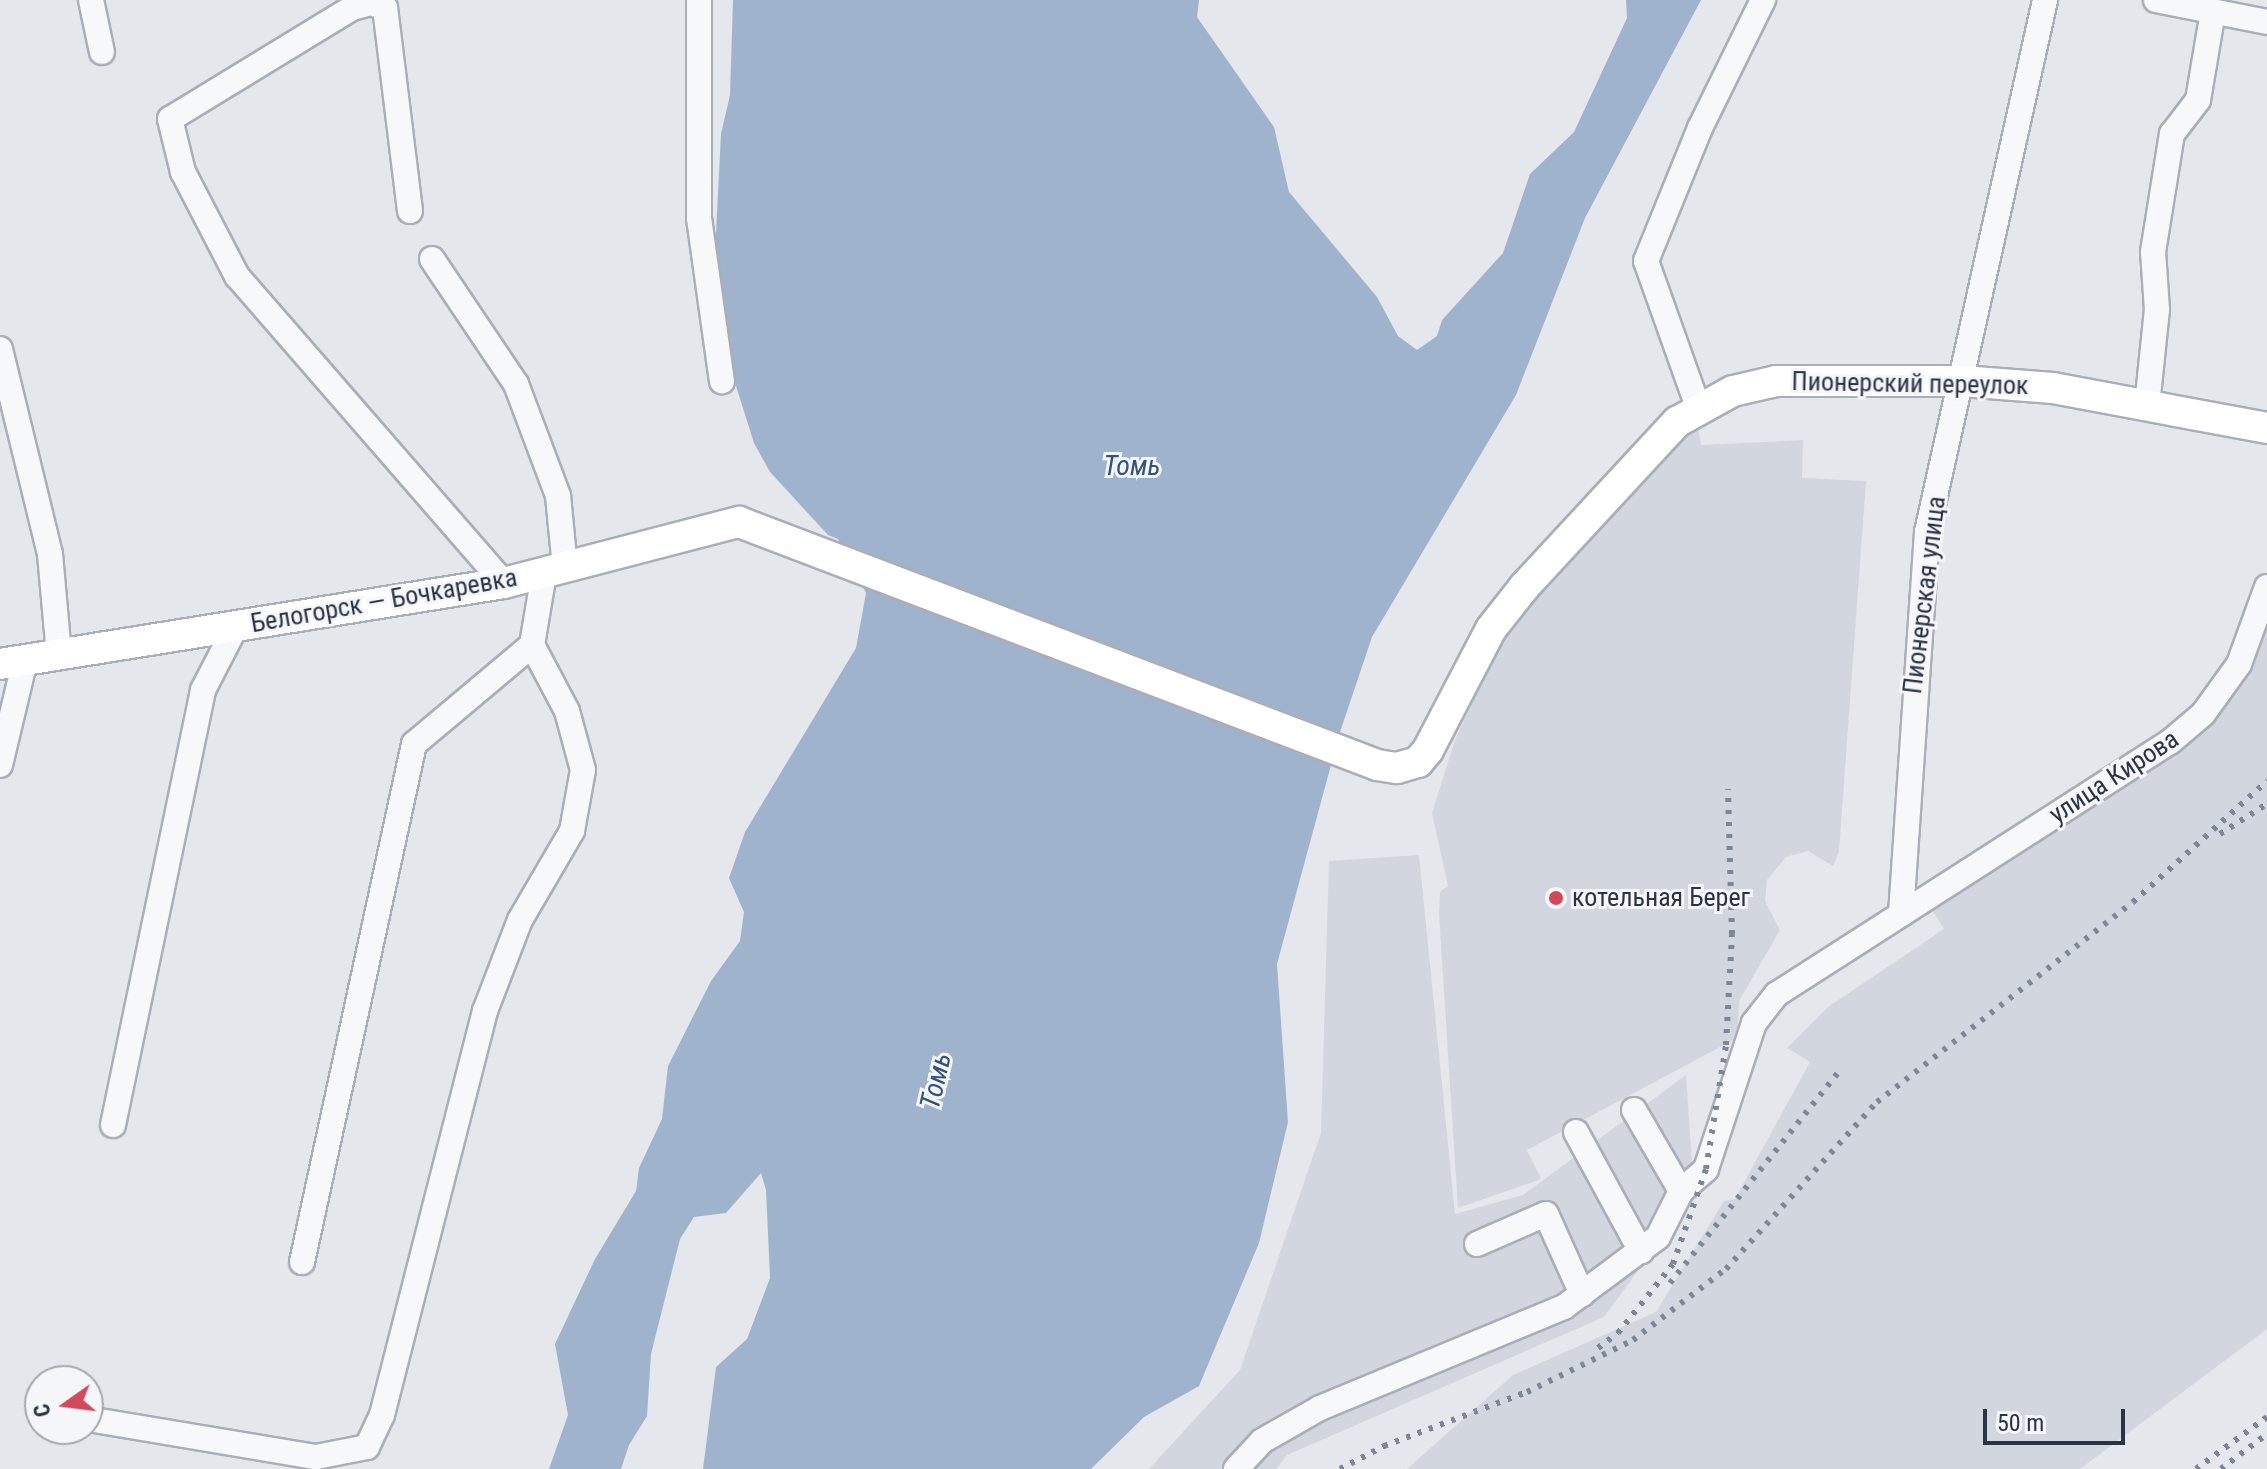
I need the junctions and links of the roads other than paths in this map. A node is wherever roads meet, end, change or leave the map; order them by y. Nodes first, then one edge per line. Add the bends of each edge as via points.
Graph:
1 (91, 0) edge
2 (699, 0) edge
3 (1763, 0) edge
4 (2045, 0) edge
5 (2156, 0) edge
6 (2213, 11) junction
7 (2267, 22) edge
8 (102, 52) dead end
9 (410, 211) dead end
10 (432, 259) dead end
11 (0, 349) edge
12 (722, 381) dead end
13 (1962, 381) junction
14 (2147, 406) junction
15 (1698, 407) junction
16 (2267, 428) edge
17 (555, 570) junction
18 (504, 583) junction
19 (2267, 587) edge
20 (236, 626) junction
21 (532, 645) junction
22 (59, 654) junction
23 (12, 662) edge
24 (0, 765) edge
25 (1901, 914) junction
26 (1634, 1110) dead end
27 (113, 1125) dead end
28 (1576, 1132) dead end
29 (1681, 1191) junction
30 (1477, 1244) dead end
31 (1641, 1251) junction
32 (302, 1262) dead end
33 (1582, 1294) junction
34 (104, 1422) edge
35 (1236, 1469) edge

1 - 8 street
2 - 12 street via 699,218
3 - 15 street via 1700,128 1646,261
4 - 13 street, Пионерская улица
5 - 6 street
6 - 7 street
6 - 14 street via 2198,100 2172,134 2153,252 2157,310
9 - 18 street via 385,8 371,3 352,8 170,119 183,172 237,276
10 - 17 street via 516,384 558,496
11 - 22 street via 50,554
13 - 14 main road, Пионерский переулок via 2053,388
13 - 15 main road, Пионерский переулок via 1776,381
13 - 25 street, Пионерская улица via 1927,532
14 - 16 main road, Пионерский переулок
15 - 17 main road, Белогорск — Бочкаревка via 1677,422 1517,597 1491,629 1428,750 1418,762 1397,768 1377,765 764,527 739,522
17 - 18 main road, Белогорск — Бочкаревка
17 - 21 street
18 - 20 main road, Белогорск — Бочкаревка
19 - 25 street, улица Кирова via 2239,664 2203,714 2170,742
20 - 22 main road, Белогорск — Бочкаревка
20 - 27 street via 203,690
21 - 32 street via 414,744
21 - 34 street via 567,711 583,770 572,831 520,920 485,1011 382,1415 367,1447 316,1457
22 - 23 main road, Белогорск — Бочкаревка
23 - 24 street
25 - 29 street, улица Кирова via 1777,994 1754,1023 1706,1169
26 - 29 street
28 - 31 street
29 - 31 street, улица Кирова via 1658,1237
30 - 33 street via 1546,1214
31 - 33 street, улица Кирова
33 - 35 street, улица Кирова via 1551,1313 1320,1408 1262,1441

